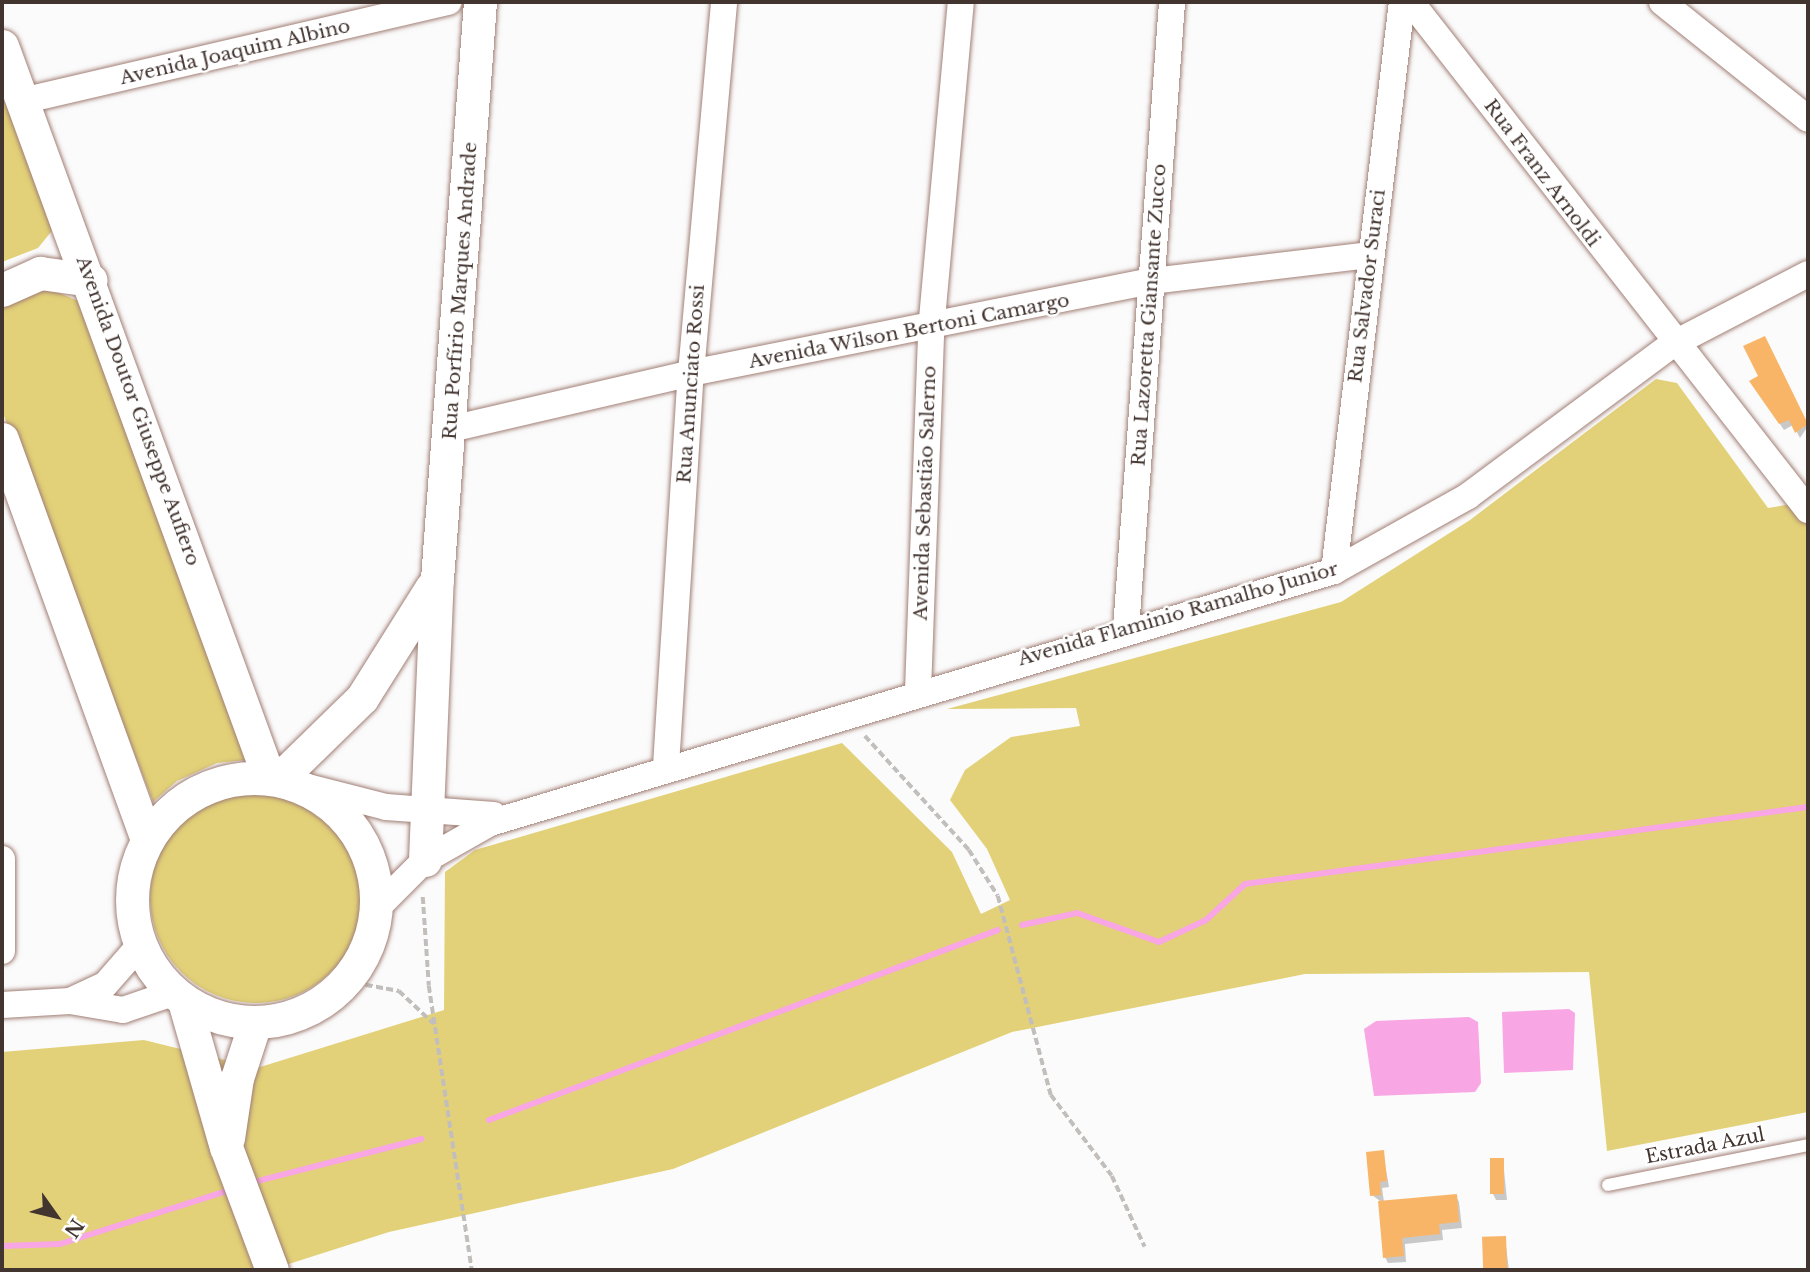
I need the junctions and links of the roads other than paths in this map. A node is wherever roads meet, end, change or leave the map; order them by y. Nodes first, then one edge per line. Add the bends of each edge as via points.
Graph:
1 (449, 2) edge
2 (480, 2) edge
3 (724, 2) edge
4 (961, 2) edge
5 (1172, 2) edge
6 (1402, 2) edge
7 (1411, 2) edge
8 (1662, 2) edge
9 (2, 46) edge
10 (22, 102) junction
11 (1808, 119) edge
12 (66, 216) junction
13 (1370, 255) junction
14 (1808, 274) edge
15 (2, 276) edge
16 (91, 280) junction
17 (1151, 281) junction
18 (2, 290) edge
19 (930, 330) junction
20 (1673, 344) junction
21 (691, 373) junction
22 (451, 429) junction
23 (2, 439) edge
24 (1808, 510) edge
25 (1334, 571) junction
26 (437, 579) junction
27 (1126, 629) junction
28 (918, 691) junction
29 (666, 766) junction
30 (283, 781) junction
31 (424, 811) junction
32 (527, 814) junction
33 (147, 840) junction
34 (2, 859) edge
35 (425, 859) junction
36 (377, 908) junction
37 (140, 945) junction
38 (2, 951) edge
39 (179, 997) junction
40 (70, 1002) junction
41 (2, 1006) edge
42 (255, 1023) junction
43 (1808, 1145) edge
44 (228, 1152) junction
45 (1608, 1185) dead end
46 (272, 1270) edge

1 - 10 street, Avenida Joaquim Albino
2 - 22 street, Rua Porfírio Marques Andrade
3 - 21 street, Rua Anunciato Rossi
4 - 19 street, Avenida Sebastião Salerno
5 - 17 street, Rua Lazoretta Giansante Zucco
6 - 13 street, Rua Salvador Suraci
7 - 20 street, Rua Franz Arnoldi
8 - 11 street
9 - 10 street, Avenida Doutor Giuseppe Aufiero
10 - 12 street, Avenida Doutor Giuseppe Aufiero
12 - 15 street via 46,252
12 - 16 street, Avenida Doutor Giuseppe Aufiero
13 - 17 street, Avenida Wilson Bertoni Camargo
13 - 25 street, Rua Salvador Suraci
14 - 20 street, Avenida Flaminio Ramalho Junior
16 - 18 street via 40,273
16 - 30 street, Avenida Doutor Giuseppe Aufiero
17 - 19 street, Avenida Wilson Bertoni Camargo
17 - 27 street, Rua Lazoretta Giansante Zucco
19 - 21 street, Avenida Wilson Bertoni Camargo
19 - 28 street, Avenida Sebastião Salerno
20 - 24 street, Rua Franz Arnoldi
20 - 25 street, Avenida Flaminio Ramalho Junior via 1468,496
21 - 22 street, Avenida Wilson Bertoni Camargo
21 - 29 street, Rua Anunciato Rossi
22 - 26 street, Rua Porfírio Marques Andrade
23 - 33 street
25 - 27 street, Avenida Flaminio Ramalho Junior
26 - 30 street, Rua Porfírio Marques Andrade via 362,698
26 - 31 street, Rua Porfírio Marques Andrade
27 - 28 street, Avenida Flaminio Ramalho Junior
28 - 29 street, Avenida Flaminio Ramalho Junior
29 - 32 street, Avenida Flaminio Ramalho Junior
30 - 31 street, Avenida Flaminio Ramalho Junior
30 - 33 street via 234,779 199,790 170,811
30 - 36 street via 333,806 359,834 370,857
31 - 32 street, Avenida Flaminio Ramalho Junior
31 - 35 street, Rua Porfírio Marques Andrade
32 - 35 street, Avenida Flaminio Ramalho Junior via 467,833
33 - 37 street via 134,874 132,910
34 - 38 street
35 - 36 street, Avenida Flaminio Ramalho Junior
36 - 42 street via 372,934 345,981 314,1007
37 - 39 street
37 - 40 street via 105,985
39 - 40 street via 123,1010
39 - 42 street via 218,1017
39 - 44 street
40 - 41 street
42 - 44 street via 237,1078
43 - 45 lane, Estrada Azul
44 - 46 street

